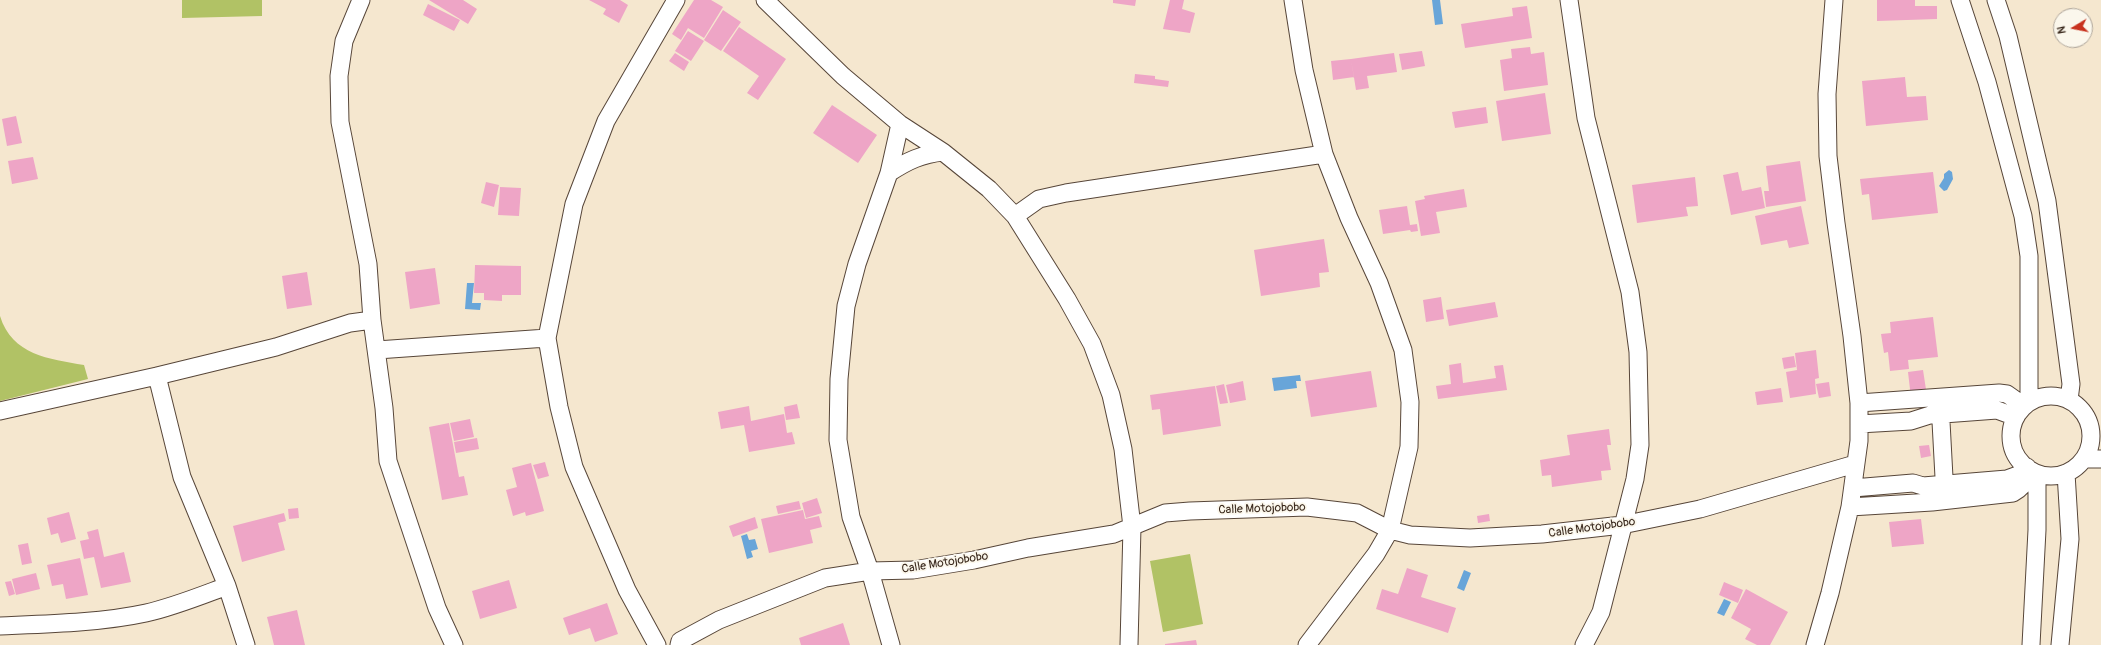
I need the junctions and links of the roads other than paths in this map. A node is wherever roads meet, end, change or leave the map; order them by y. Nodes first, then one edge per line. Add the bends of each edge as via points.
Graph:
1 (361, 0) edge
2 (676, 0) edge
3 (765, 0) edge
4 (1293, 0) edge
5 (1569, 0) edge
6 (1834, 0) edge
7 (1960, 0) edge
8 (1996, 0) edge
9 (900, 124) junction
10 (943, 152) junction
11 (1324, 154) junction
12 (889, 173) junction
13 (1015, 216) junction
14 (372, 320) junction
15 (546, 338) junction
16 (377, 350) junction
17 (157, 376) junction
18 (2069, 400) junction
19 (1858, 403) junction
20 (0, 411) edge
21 (1940, 412) junction
22 (2021, 412) junction
23 (1859, 424) junction
24 (2095, 426) edge
25 (2093, 459) edge
26 (1855, 464) junction
27 (2029, 468) junction
28 (2066, 473) junction
29 (1944, 487) junction
30 (1853, 488) junction
31 (1850, 507) junction
32 (1622, 525) junction
33 (1132, 527) junction
34 (1390, 530) junction
35 (870, 571) junction
36 (227, 586) junction
37 (0, 626) edge
38 (246, 645) edge
39 (454, 645) edge
40 (657, 645) edge
41 (679, 645) edge
42 (891, 645) edge
43 (1129, 645) edge
44 (1307, 645) edge
45 (1584, 645) edge
46 (1815, 645) edge
47 (2031, 645) edge
48 (2060, 645) edge

1 - 14 street via 344,41 338,76 340,122 368,264
2 - 15 street via 606,121 574,204
3 - 9 street via 844,76
4 - 11 street via 1304,70
5 - 32 street via 1586,118 1630,292 1638,352 1640,445 1635,479
6 - 19 street via 1826,94 1828,156 1852,336
7 - 22 street via 1987,82 2023,216 2029,256
8 - 18 street via 2008,36 2047,201 2071,384
9 - 10 street
9 - 12 street
10 - 12 street via 917,157
10 - 13 street via 989,189
11 - 13 street via 1066,193 1039,199
11 - 34 street via 1379,284 1403,350 1410,402 1409,447
12 - 35 street via 859,257 846,306 839,379 840,448 851,517
13 - 33 street via 1092,344 1110,395 1123,449
14 - 16 street
14 - 17 street via 350,323 276,347
15 - 16 street
15 - 40 street via 574,467 627,590
16 - 39 street via 388,461 437,608
17 - 20 street
17 - 36 street via 182,477
18 - 22 street via 2056,396 2042,397
18 - 24 street
19 - 21 street
19 - 23 street
21 - 22 street via 1997,419
21 - 22 street via 1999,393 2007,394
21 - 23 street via 1912,420
21 - 29 street
22 - 27 street via 2012,443
23 - 26 street
24 - 25 street via 2090,448
25 - 28 street
26 - 30 street
26 - 32 street, Calle Motojobobo via 1700,509
27 - 28 street via 2052,476
27 - 29 street via 2012,468
27 - 29 street via 2024,485 2013,493
27 - 47 street via 2037,530
28 - 48 street via 2070,539
29 - 30 street via 1922,478 1913,483
29 - 31 street
30 - 31 street
31 - 46 street
32 - 34 street, Calle Motojobobo via 1542,534 1470,538 1410,535
32 - 45 street via 1601,612
33 - 34 street, Calle Motojobobo via 1165,513 1190,510 1307,507 1357,513
33 - 35 street, Calle Motojobobo via 1114,534 974,560 913,570
33 - 43 street
34 - 44 street via 1376,554
35 - 41 street, Calle Motojobobo via 825,578 786,593 719,620 680,641
35 - 42 street
36 - 37 street via 145,613 68,623
36 - 38 street

